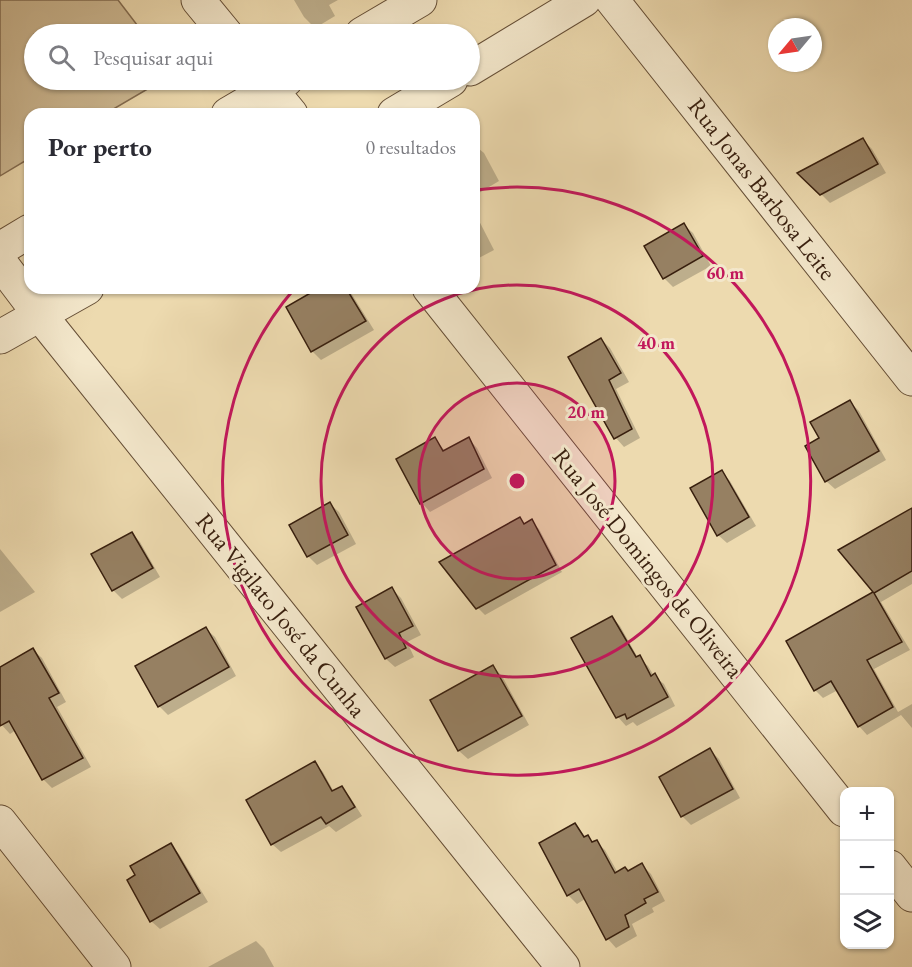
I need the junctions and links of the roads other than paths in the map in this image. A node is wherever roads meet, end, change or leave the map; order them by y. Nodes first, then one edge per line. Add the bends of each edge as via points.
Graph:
1 (198, 0) edge
2 (420, 0) edge
3 (584, 0) edge
4 (612, 0) edge
5 (218, 24) edge
6 (379, 24) edge
7 (480, 63) edge
8 (263, 90) edge
9 (277, 90) edge
10 (434, 90) edge
11 (237, 108) edge
12 (288, 108) edge
13 (404, 108) edge
14 (24, 235) edge
15 (0, 249) edge
16 (0, 261) edge
17 (24, 293) edge
18 (24, 294) edge
19 (77, 294) edge
20 (434, 294) edge
21 (40, 315) junction
22 (0, 336) edge
23 (912, 379) edge
24 (840, 805) edge
25 (0, 822) edge
26 (894, 872) edge
27 (912, 895) edge
28 (114, 967) edge
29 (563, 967) edge

1 - 5 street
2 - 6 street
3 - 7 street
4 - 23 street, Rua Jonas Barbosa Leite
8 - 11 street
9 - 12 street
10 - 13 street
14 - 15 street
16 - 17 street, Rua Vigilato José da Cunha
18 - 21 street, Rua Vigilato José da Cunha
19 - 21 street
20 - 24 street, Rua José Domingos de Oliveira
21 - 22 street
21 - 29 street, Rua Vigilato José da Cunha
25 - 28 street
26 - 27 street

